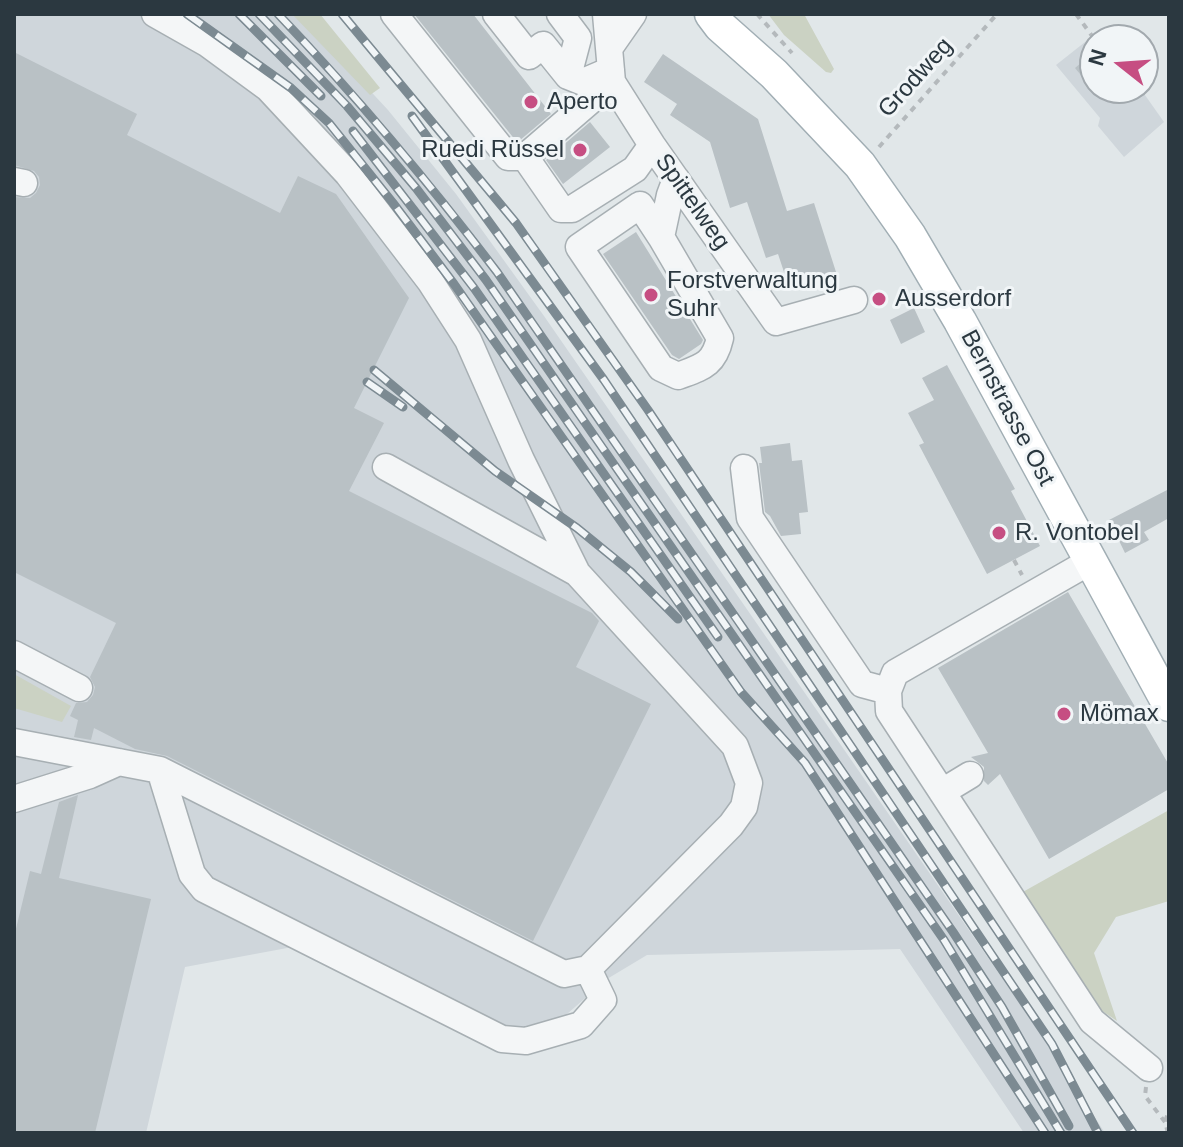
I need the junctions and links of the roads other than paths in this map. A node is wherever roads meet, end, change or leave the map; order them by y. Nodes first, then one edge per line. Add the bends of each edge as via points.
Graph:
1 (155, 14) edge
2 (394, 14) edge
3 (496, 14) edge
4 (560, 14) edge
5 (606, 14) edge
6 (633, 14) edge
7 (707, 18) edge
8 (611, 66) junction
9 (568, 76) junction
10 (652, 145) junction
11 (525, 157) junction
12 (676, 179) junction
13 (661, 237) junction
14 (854, 300) dead end
15 (386, 467) dead end
16 (744, 468) dead end
17 (1089, 562) junction
18 (577, 573) junction
19 (14, 654) edge
20 (79, 688) dead end
21 (888, 691) junction
22 (1169, 705) edge
23 (14, 742) edge
24 (119, 762) junction
25 (160, 770) junction
26 (970, 775) dead end
27 (942, 792) junction
28 (14, 799) edge
29 (588, 969) junction
30 (1149, 1068) road end

1 - 18 lane via 268,88 348,174 430,281 468,340
2 - 11 lane via 508,157
3 - 9 lane via 529,56 543,45
4 - 9 lane via 578,38
5 - 8 lane, Spittelweg
6 - 8 lane
7 - 17 main road, Bernstrasse Ost via 774,74 860,165 910,236
8 - 9 lane via 583,82
8 - 10 lane, Spittelweg
8 - 11 lane
10 - 11 lane via 635,169 572,209 561,209
10 - 12 lane, Spittelweg
12 - 13 lane
12 - 14 lane, Spittelweg via 776,322
13 - 13 lane via 720,338 716,355 703,367 678,376 661,368 579,247 640,205
15 - 18 lane
16 - 21 lane via 750,518 862,684
17 - 21 lane via 1023,577 895,673
17 - 22 main road, Bernstrasse Ost
18 - 29 lane via 735,746 749,783 744,807
19 - 20 lane
21 - 27 lane via 889,711
23 - 24 lane
24 - 25 lane
24 - 28 lane
25 - 29 lane via 564,974
25 - 29 lane via 192,874 204,889 502,1039 526,1041 581,1025 603,1000
26 - 27 lane
27 - 30 lane via 1092,1021

